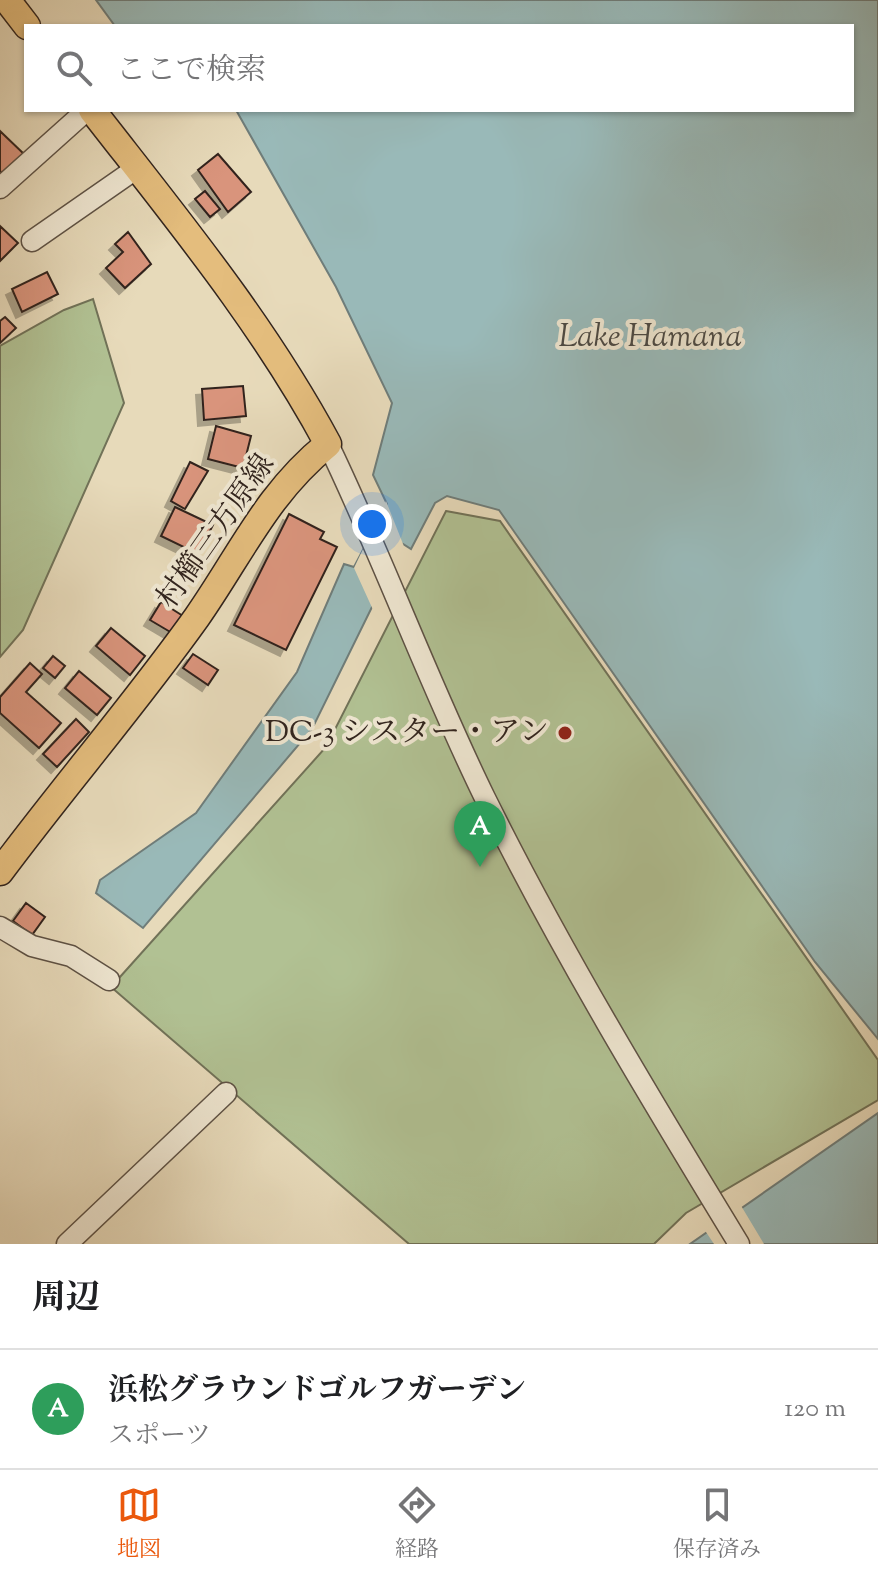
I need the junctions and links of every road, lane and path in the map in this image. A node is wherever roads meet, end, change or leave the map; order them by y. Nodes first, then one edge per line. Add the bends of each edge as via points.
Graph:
1 (7, 0) edge
2 (25, 24) edge
3 (88, 112) edge
4 (92, 112) edge
5 (137, 168) junction
6 (0, 188) edge
7 (32, 241) dead end
8 (328, 444) junction
9 (0, 872) edge
10 (0, 927) edge
11 (109, 980) dead end
12 (226, 1093) dead end
13 (67, 1244) edge
14 (739, 1244) edge

1 - 2 main road
3 - 6 street
4 - 5 main road
5 - 7 street
5 - 8 main road via 255,323
8 - 9 main road, 村櫛三方原線 via 288,479 197,617
8 - 14 street via 451,726 528,882
10 - 11 street via 32,946 71,956
12 - 13 street

